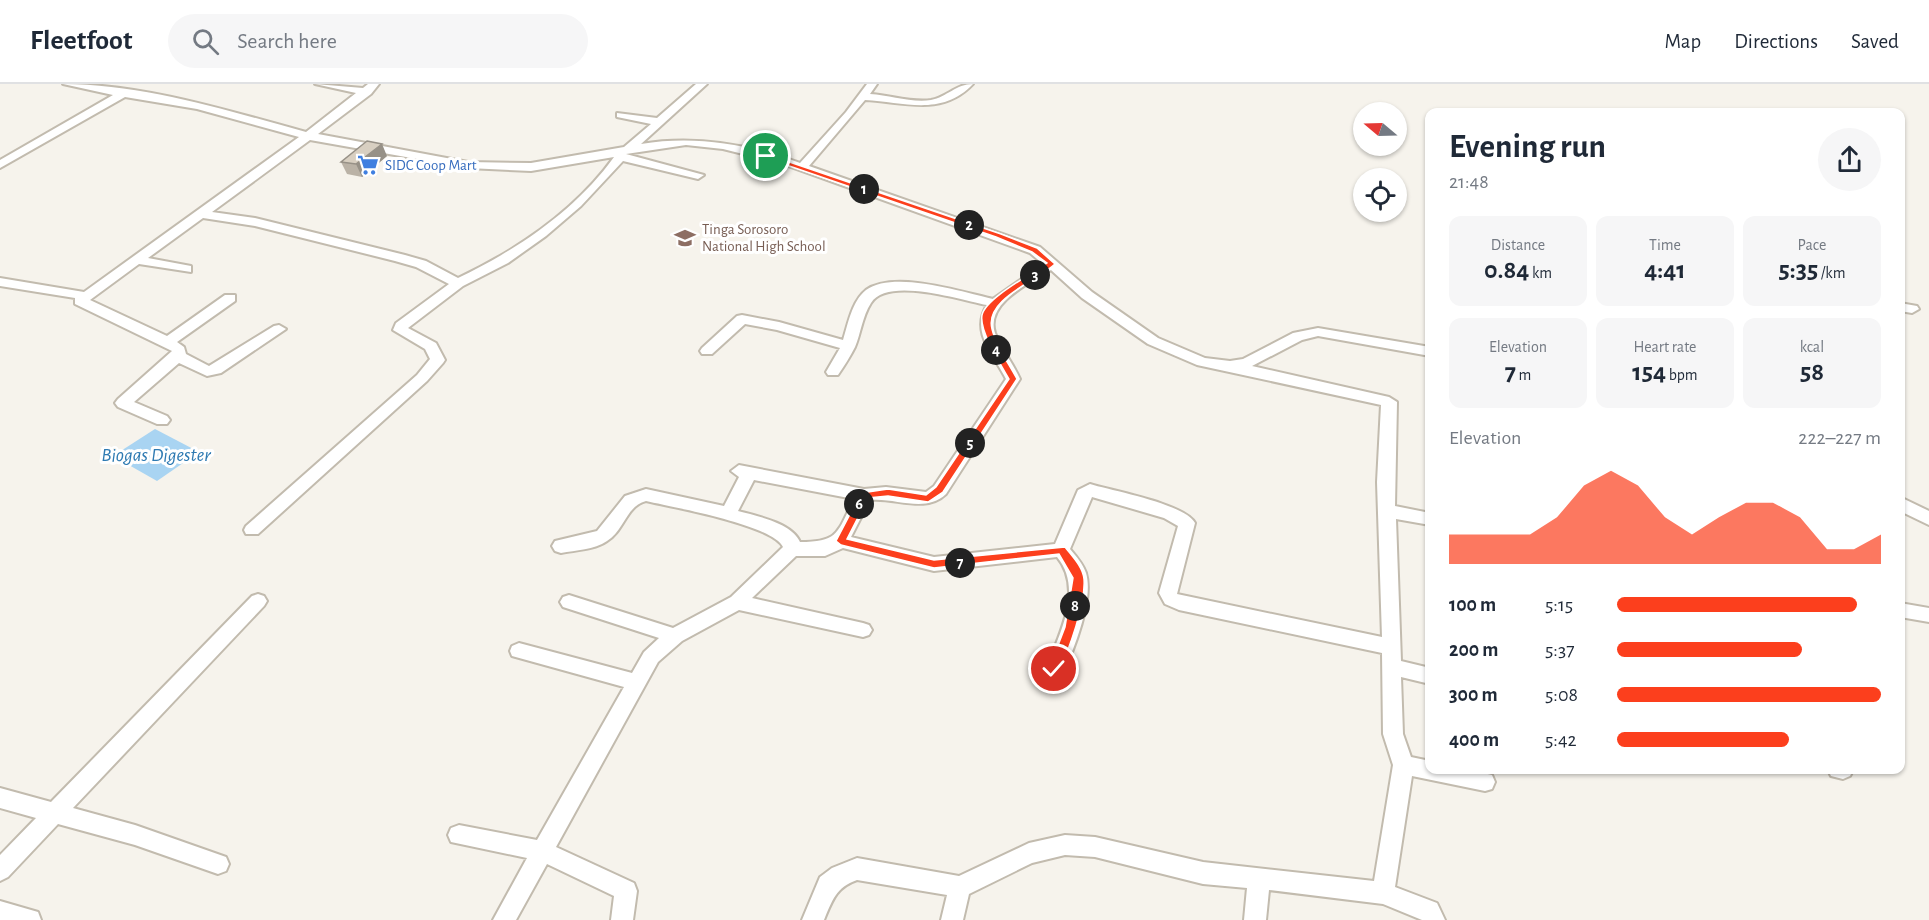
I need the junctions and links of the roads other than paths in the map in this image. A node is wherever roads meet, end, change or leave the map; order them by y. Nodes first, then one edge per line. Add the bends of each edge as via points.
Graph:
1 (68, 84) edge
2 (320, 84) edge
3 (702, 84) edge
4 (872, 84) edge
5 (968, 84) edge
6 (335, 85) edge
7 (370, 88) edge
8 (124, 93) junction
9 (861, 97) junction
10 (621, 115) dead end
11 (658, 122) junction
12 (308, 136) junction
13 (623, 153) junction
14 (0, 165) edge
15 (801, 168) junction
16 (698, 175) dead end
17 (203, 214) junction
18 (138, 260) junction
19 (1052, 264) junction
20 (186, 269) dead end
21 (0, 282) edge
22 (458, 283) junction
23 (86, 296) junction
24 (230, 298) dead end
25 (994, 303) junction
26 (279, 329) dead end
27 (168, 342) junction
28 (848, 346) junction
29 (707, 351) dead end
30 (1425, 351) edge
31 (178, 356) junction
32 (1230, 366) junction
33 (833, 372) dead end
34 (162, 420) dead end
35 (864, 495) junction
36 (1905, 506) edge
37 (1387, 511) junction
38 (728, 514) junction
39 (1425, 518) edge
40 (1929, 519) edge
41 (252, 530) dead end
42 (841, 541) junction
43 (561, 546) dead end
44 (792, 549) junction
45 (1061, 550) junction
46 (258, 601) dead end
47 (569, 602) dead end
48 (737, 602) junction
49 (1905, 611) edge
50 (1928, 616) edge
51 (863, 630) dead end
52 (675, 636) junction
53 (519, 651) dead end
54 (1391, 657) junction
55 (1054, 669) dead end
56 (1425, 674) edge
57 (635, 682) junction
58 (1403, 765) junction
59 (1425, 770) edge
60 (1446, 774) edge
61 (1485, 782) dead end
62 (0, 798) edge
63 (53, 813) junction
64 (459, 835) dead end
65 (542, 851) junction
66 (218, 864) dead end
67 (0, 870) edge
68 (1259, 878) junction
69 (960, 887) junction
70 (1383, 893) junction
71 (0, 912) edge
72 (30, 920) edge
73 (504, 920) edge
74 (622, 920) edge
75 (813, 920) edge
76 (952, 920) edge
77 (1255, 920) edge
78 (1434, 920) edge

1 - 8 street
2 - 6 street
3 - 11 street
4 - 9 street
5 - 9 street via 957,94 931,105
6 - 7 street
7 - 12 street
8 - 12 street via 198,106
8 - 14 street
9 - 15 street
10 - 11 street
11 - 13 street
12 - 13 street via 468,165 531,167
12 - 17 street
13 - 15 street via 686,142 766,156
13 - 16 street
13 - 22 street via 544,235 484,272
15 - 19 street via 998,235 1035,250
17 - 18 street
17 - 22 street via 255,222 410,261
18 - 20 street
18 - 23 street
19 - 25 street
19 - 32 street via 1087,296 1153,341 1202,362
21 - 23 street
22 - 41 street via 401,326 400,330 431,346 438,360
23 - 27 street via 81,303
24 - 27 street
25 - 28 street via 906,286 880,288 871,292 862,308
25 - 35 street via 985,324 1012,384 935,496 924,499 888,493
26 - 31 street via 211,371
27 - 31 street via 179,350
28 - 29 street via 742,319
28 - 33 street
30 - 32 street via 1318,332 1298,336 1247,363
31 - 34 street via 123,403
32 - 37 street via 1389,402
35 - 38 street via 744,472
35 - 42 street
36 - 40 street
37 - 39 street
37 - 54 street
38 - 43 street via 638,496 628,501 601,537
38 - 44 street via 786,536
42 - 44 street via 825,549
42 - 45 street via 934,564
44 - 48 street
45 - 54 street via 1084,494 1090,490 1170,513 1187,523 1168,592 1171,599
45 - 55 street via 1078,578 1071,627
46 - 63 street
47 - 52 street
48 - 51 street
48 - 52 street
49 - 50 street
52 - 57 street via 651,657
53 - 57 street
54 - 56 street
54 - 58 street via 1393,734
57 - 65 street
58 - 59 street
58 - 70 street
60 - 61 street
62 - 63 street
63 - 66 street via 135,835
63 - 67 street
64 - 65 street
65 - 73 street
65 - 74 street via 626,891
68 - 69 street via 1203,873 1095,847 1065,845 1029,854
68 - 70 street
68 - 77 street
69 - 75 street via 857,869 828,885
69 - 76 street
70 - 78 street via 1428,911
71 - 72 street

